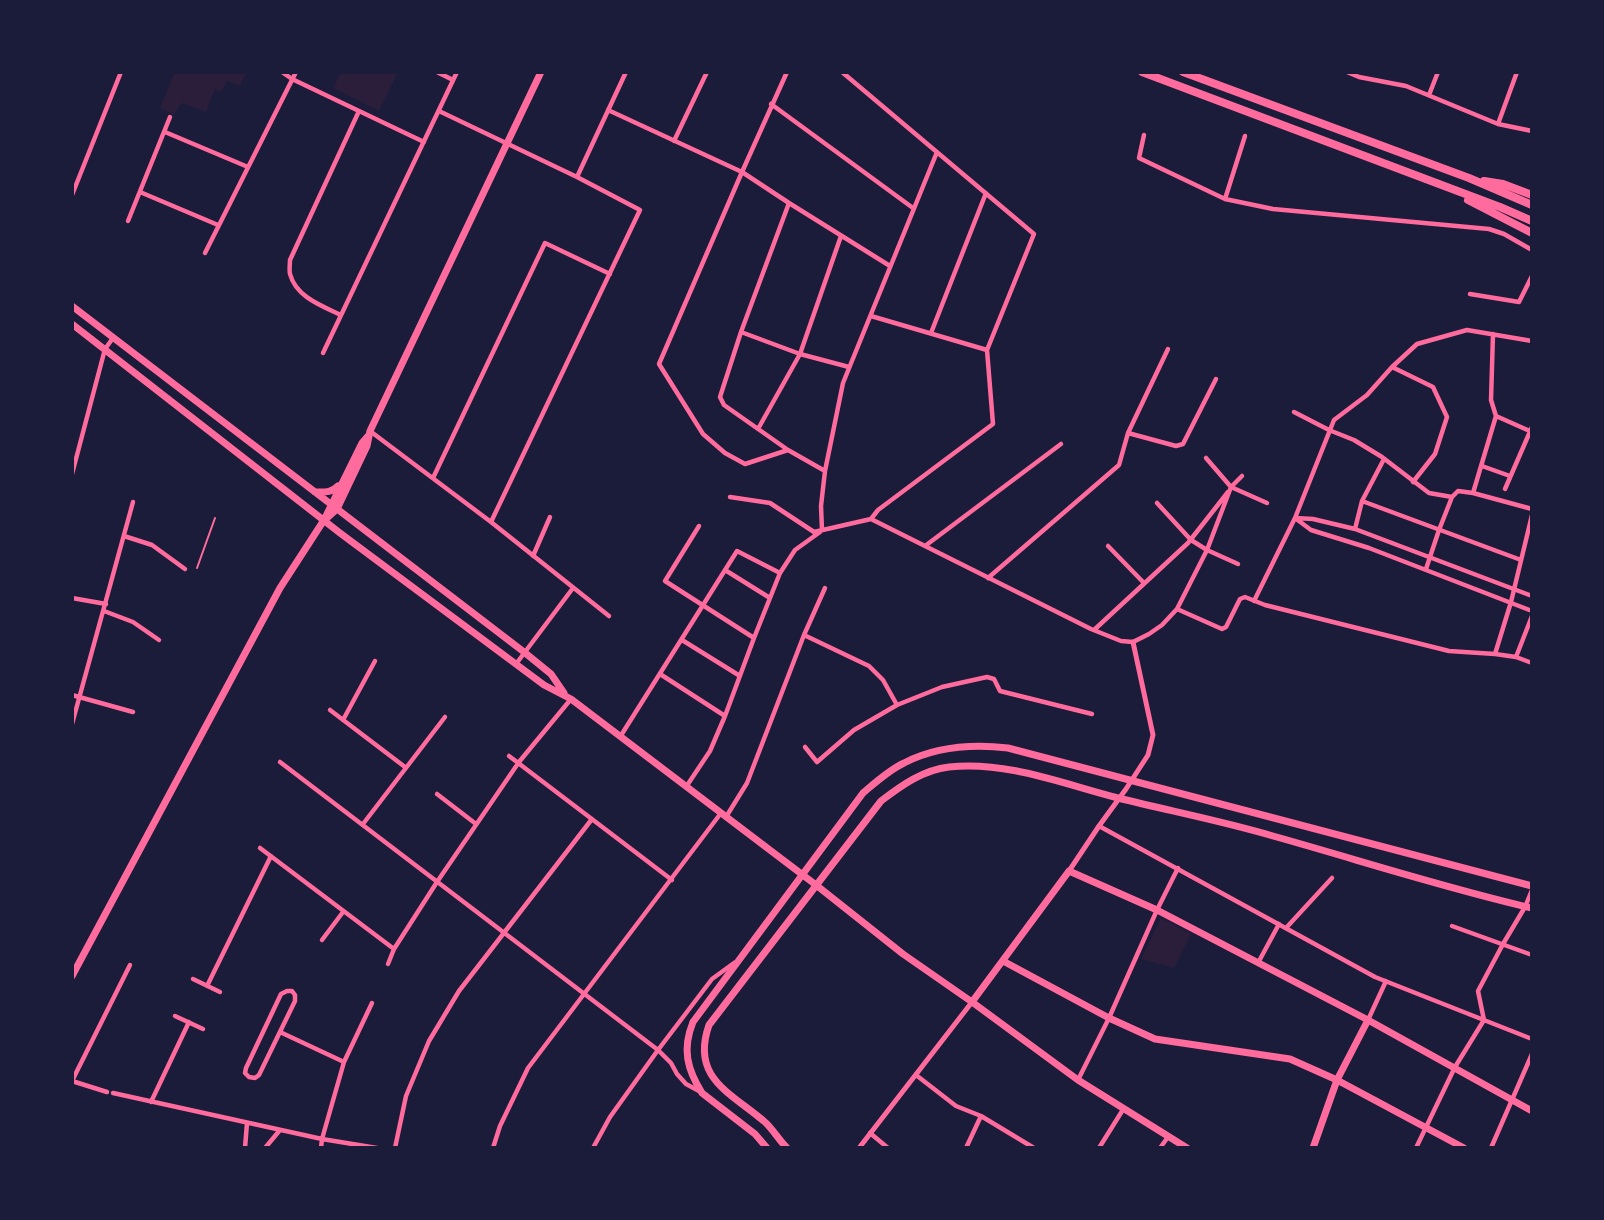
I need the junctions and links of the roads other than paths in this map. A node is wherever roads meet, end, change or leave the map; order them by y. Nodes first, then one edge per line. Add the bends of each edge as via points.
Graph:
1 (121, 72) edge
2 (282, 72) edge
3 (296, 72) edge
4 (437, 72) edge
5 (457, 72) edge
6 (541, 72) edge
7 (626, 72) edge
8 (707, 72) edge
9 (787, 72) edge
10 (842, 72) edge
11 (1142, 72) edge
12 (1183, 72) edge
13 (1347, 72) edge
14 (1438, 72) edge
15 (1516, 72) edge
16 (1360, 74) edge
17 (292, 79) junction
18 (453, 80) junction
19 (1429, 95) junction
20 (771, 104) junction
21 (608, 110) junction
22 (359, 111) junction
23 (438, 111) junction
24 (170, 117) dead end
25 (1498, 124) junction
26 (1532, 131) edge
27 (165, 132) junction
28 (1144, 135) dead end
29 (1245, 136) dead end
30 (674, 141) junction
31 (424, 142) junction
32 (507, 144) junction
33 (937, 152) junction
34 (248, 167) junction
35 (742, 172) junction
36 (577, 177) junction
37 (1469, 178) junction
38 (1435, 184) junction
39 (140, 192) junction
40 (986, 193) junction
41 (72, 195) edge
42 (1532, 195) edge
43 (1225, 199) junction
44 (789, 203) junction
45 (1532, 205) edge
46 (913, 208) junction
47 (128, 221) dead end
48 (1532, 221) edge
49 (218, 225) junction
50 (1532, 233) edge
51 (841, 236) junction
52 (1532, 250) edge
53 (205, 253) dead end
54 (890, 266) junction
55 (610, 274) junction
56 (1532, 276) edge
57 (1470, 294) dead end
58 (72, 306) edge
59 (341, 315) junction
60 (871, 316) junction
61 (72, 324) edge
62 (741, 332) junction
63 (931, 333) junction
64 (1493, 334) junction
65 (113, 338) junction
66 (1532, 341) edge
67 (105, 349) junction
68 (1168, 349) dead end
69 (987, 350) junction
70 (323, 353) dead end
71 (800, 354) junction
72 (849, 367) junction
73 (1392, 367) junction
74 (1216, 379) dead end
75 (1294, 412) dead end
76 (1496, 416) junction
77 (758, 429) junction
78 (1329, 430) junction
79 (1531, 430) edge
80 (369, 433) junction
81 (1128, 433) junction
82 (1061, 444) dead end
83 (788, 450) junction
84 (1206, 458) dead end
85 (1384, 459) junction
86 (1482, 466) junction
87 (348, 471) junction
88 (825, 471) junction
89 (72, 474) edge
90 (1242, 476) dead end
91 (1510, 476) junction
92 (433, 478) junction
93 (1413, 482) junction
94 (1232, 487) junction
95 (1505, 489) dead end
96 (315, 492) junction
97 (1473, 493) junction
98 (730, 497) dead end
99 (1452, 497) junction
100 (1362, 501) junction
101 (133, 502) dead end
102 (1157, 503) dead end
103 (1267, 503) dead end
104 (334, 507) junction
105 (1532, 510) edge
106 (1532, 515) edge
107 (550, 517) dead end
108 (215, 518) dead end
109 (1295, 518) junction
110 (871, 519) junction
111 (324, 520) junction
112 (491, 522) junction
113 (699, 526) dead end
114 (1354, 529) junction
115 (822, 530) junction
116 (1439, 530) junction
117 (124, 536) junction
118 (1191, 540) junction
119 (1526, 540) junction
120 (1532, 542) edge
121 (925, 546) junction
122 (1108, 546) dead end
123 (1207, 550) junction
124 (533, 556) junction
125 (1430, 558) junction
126 (1521, 560) junction
127 (1238, 564) dead end
128 (197, 568) dead end
129 (186, 569) dead end
130 (1426, 569) junction
131 (725, 570) junction
132 (780, 573) junction
133 (988, 578) junction
134 (1144, 583) junction
135 (573, 588) junction
136 (825, 588) dead end
137 (1513, 590) junction
138 (1532, 596) edge
139 (72, 597) edge
140 (770, 598) junction
141 (1254, 601) junction
142 (1511, 602) junction
143 (106, 604) junction
144 (704, 605) junction
145 (1177, 609) junction
146 (104, 611) junction
147 (1532, 611) edge
148 (609, 616) dead end
149 (1532, 616) edge
150 (1094, 630) junction
151 (804, 635) junction
152 (754, 638) junction
153 (159, 640) dead end
154 (682, 640) junction
155 (1132, 642) junction
156 (524, 652) junction
157 (1495, 654) junction
158 (1516, 657) junction
159 (375, 661) dead end
160 (1532, 663) edge
161 (516, 664) junction
162 (660, 674) junction
163 (740, 676) junction
164 (72, 695) edge
165 (80, 696) junction
166 (568, 697) junction
167 (897, 705) junction
168 (330, 710) dead end
169 (133, 712) dead end
170 (1092, 714) dead end
171 (725, 716) junction
172 (445, 717) dead end
173 (344, 720) junction
174 (72, 724) edge
175 (620, 737) junction
176 (805, 747) dead end
177 (509, 756) dead end
178 (280, 762) dead end
179 (519, 762) junction
180 (405, 767) junction
181 (1132, 780) junction
182 (686, 787) junction
183 (437, 794) dead end
184 (1119, 798) junction
185 (724, 815) junction
186 (592, 819) junction
187 (363, 824) junction
188 (476, 824) junction
189 (1099, 826) junction
190 (260, 848) dead end
191 (270, 856) junction
192 (1178, 868) junction
193 (1069, 871) junction
194 (802, 875) junction
195 (1332, 878) dead end
196 (672, 880) junction
197 (437, 882) junction
198 (816, 885) junction
199 (1532, 886) edge
200 (1532, 890) edge
201 (1529, 907) edge
202 (1157, 910) junction
203 (342, 912) junction
204 (1279, 924) junction
205 (1452, 926) dead end
206 (1286, 928) junction
207 (504, 933) junction
208 (322, 940) dead end
209 (1503, 944) junction
210 (394, 950) junction
211 (1532, 955) edge
212 (739, 960) junction
213 (1003, 961) junction
214 (1258, 963) junction
215 (388, 964) dead end
216 (130, 965) dead end
217 (72, 976) edge
218 (193, 979) dead end
219 (1386, 981) junction
220 (207, 986) junction
221 (220, 992) dead end
222 (585, 993) junction
223 (972, 1002) junction
224 (372, 1003) dead end
225 (175, 1016) dead end
226 (1109, 1018) junction
227 (1368, 1020) junction
228 (1484, 1020) junction
229 (189, 1022) junction
230 (203, 1029) dead end
231 (280, 1032) junction
232 (1532, 1039) edge
233 (658, 1050) junction
234 (1532, 1054) edge
235 (344, 1062) junction
236 (1455, 1067) junction
237 (916, 1075) junction
238 (1078, 1080) junction
239 (1337, 1080) junction
240 (72, 1081) edge
241 (107, 1092) dead end
242 (114, 1093) dead end
243 (702, 1093) junction
244 (1511, 1100) junction
245 (151, 1102) junction
246 (1124, 1108) junction
247 (1532, 1111) edge
248 (981, 1116) junction
249 (247, 1123) junction
250 (1426, 1127) junction
251 (280, 1130) junction
252 (870, 1133) junction
253 (1168, 1137) junction
254 (322, 1139) junction
255 (245, 1148) edge
256 (265, 1148) edge
257 (321, 1148) edge
258 (377, 1148) edge
259 (394, 1148) edge
260 (493, 1148) edge
261 (593, 1148) edge
262 (766, 1148) edge
263 (787, 1148) edge
264 (859, 1148) edge
265 (888, 1148) edge
266 (966, 1148) edge
267 (1034, 1148) edge
268 (1099, 1148) edge
269 (1161, 1148) edge
270 (1187, 1148) edge
271 (1313, 1148) edge
272 (1416, 1148) edge
273 (1464, 1148) edge
274 (1491, 1148) edge

1 - 41 street
2 - 17 street
3 - 17 street
4 - 18 street
5 - 18 street
6 - 32 main road
7 - 21 street
8 - 30 street
9 - 20 street
10 - 33 street
11 - 38 highway
12 - 37 highway
13 - 16 street
14 - 19 street
15 - 25 street
16 - 19 street
17 - 22 street
17 - 34 street
18 - 23 street
19 - 25 street
20 - 35 street
20 - 46 street
21 - 30 street
21 - 36 street
22 - 31 street
22 - 59 street via 290,260 290,274 297,289 313,302
23 - 31 street
23 - 32 street
24 - 27 street
25 - 26 street
27 - 34 street
27 - 39 street
28 - 43 street via 1139,158
29 - 43 street
30 - 35 street
31 - 59 street
32 - 36 street
32 - 80 main road
33 - 40 street
33 - 46 street
34 - 49 street
35 - 44 street
35 - 83 street via 659,364 703,434 725,453 745,464
36 - 55 street via 640,210
37 - 42 highway via 1503,184
37 - 45 highway
38 - 48 highway
38 - 50 highway
39 - 47 street
39 - 49 street
40 - 63 street
40 - 69 street via 1034,234
43 - 52 street via 1273,209 1489,229
44 - 51 street
44 - 62 street
46 - 54 street
49 - 53 street
51 - 54 street
51 - 71 street
54 - 60 street
55 - 92 street via 545,243
55 - 112 street
56 - 57 street via 1519,302
58 - 65 main road
59 - 70 street
60 - 63 street
60 - 72 street
61 - 67 main road
62 - 71 street
62 - 77 street via 720,397 724,405
63 - 69 street
64 - 66 street
64 - 73 street via 1467,330 1417,344
64 - 76 street via 1491,400
65 - 67 street
65 - 96 main road
67 - 89 street
67 - 111 main road
68 - 81 street
69 - 110 street via 993,424
71 - 72 street
71 - 77 street
72 - 88 street
73 - 78 street via 1367,395 1334,420
73 - 93 street via 1433,387 1447,417 1436,454
74 - 81 street via 1183,444 1176,446
75 - 78 street
76 - 79 street
76 - 86 street
77 - 83 street
78 - 85 street
78 - 109 street
79 - 91 street
80 - 87 main road
80 - 92 street
80 - 104 main road via 367,446
81 - 133 street via 1119,465
82 - 121 street
83 - 88 street
84 - 94 street
85 - 93 street
85 - 100 street
86 - 91 street
86 - 97 street
87 - 96 main road via 334,490
87 - 104 main road
88 - 115 street via 820,506
90 - 94 street
91 - 95 street
92 - 112 street
93 - 99 street via 1429,493
94 - 103 street
94 - 118 street
94 - 123 street
96 - 104 main road
97 - 99 street via 1458,491
97 - 105 street
98 - 115 street via 770,503 814,532
99 - 116 street
100 - 114 street
100 - 116 street
101 - 117 street
102 - 118 street
104 - 111 main road
104 - 156 main road
106 - 119 street
107 - 124 street
108 - 128 lane
109 - 114 street
109 - 130 street via 1311,530
109 - 141 street
110 - 115 street
110 - 121 street
111 - 161 main road
111 - 217 main road via 280,588
112 - 124 street
113 - 144 street via 665,581
114 - 125 street
115 - 132 street via 795,550
116 - 125 street
116 - 126 street
117 - 129 street via 152,545
117 - 143 street
118 - 123 street
118 - 134 street
119 - 120 street
119 - 126 street
121 - 133 street
122 - 134 street
123 - 127 street
123 - 145 street
124 - 135 street
125 - 130 street
125 - 137 street
126 - 137 street
130 - 142 street
131 - 132 street via 737,551
131 - 140 street
131 - 144 street
132 - 140 street
133 - 150 street
134 - 150 street
135 - 148 street
135 - 156 street
136 - 151 street
137 - 138 street
137 - 142 street
139 - 143 street
140 - 152 street
141 - 145 street via 1240,599 1222,629
141 - 157 street via 1449,651
142 - 147 street
142 - 157 street
143 - 146 street
144 - 152 street
144 - 154 street
145 - 155 street via 1162,625
146 - 153 street via 133,622
146 - 165 street
149 - 158 street
150 - 155 street
151 - 167 street via 869,666 883,680
151 - 185 street via 747,783
152 - 163 street
154 - 162 street
154 - 163 street
155 - 181 street via 1153,735 1148,755
156 - 161 street
156 - 166 main road via 551,674
157 - 158 street
158 - 160 street
159 - 173 street
161 - 166 main road
162 - 171 street
162 - 175 street
163 - 171 street
164 - 165 street
165 - 169 street
165 - 174 street
166 - 175 main road
166 - 179 street
167 - 170 street via 942,687 987,677 994,679 1000,691
167 - 176 street via 855,730 817,762
168 - 173 street
171 - 182 street via 710,751
172 - 180 street
173 - 180 street
175 - 182 main road
177 - 179 street
178 - 187 street
179 - 186 street
179 - 188 street
180 - 187 street
181 - 184 street
181 - 194 main road via 1008,748 964,746 936,750 905,762 863,793
181 - 199 main road
182 - 185 main road
183 - 188 street
184 - 189 street
184 - 198 main road via 1001,768 947,767 925,773 881,801
184 - 201 main road via 1271,835
185 - 194 main road
185 - 196 street
186 - 196 street
186 - 207 street
187 - 197 street
188 - 197 street
189 - 192 street
189 - 193 street
190 - 191 street
191 - 203 street
191 - 220 street
192 - 202 street
192 - 204 street
193 - 202 main road
193 - 213 main road
194 - 198 main road
194 - 212 main road
195 - 206 street
196 - 222 street
197 - 207 street
197 - 210 street
198 - 223 main road
198 - 263 main road via 709,1026 704,1038 704,1060 711,1076
200 - 201 street
201 - 209 street
202 - 214 main road
202 - 226 street
203 - 208 street
203 - 210 street
204 - 206 street
204 - 214 street
205 - 209 street
206 - 219 street
207 - 222 street
207 - 259 street via 459,991 429,1041 406,1096
209 - 211 street
209 - 228 street via 1478,991
210 - 215 street
212 - 233 street via 712,979
212 - 243 main road via 687,1035 688,1060
213 - 223 main road
213 - 226 main road
214 - 227 main road
216 - 240 street
218 - 220 street
219 - 227 street
219 - 228 street
220 - 221 street
222 - 233 street
222 - 260 street via 528,1068
223 - 237 street
223 - 238 main road
224 - 235 street
225 - 229 street
226 - 238 street
226 - 239 main road via 1155,1039 1290,1059
227 - 236 main road
227 - 239 main road
228 - 232 street
228 - 236 street
229 - 230 street
229 - 245 street
231 - 231 street via 260,1075 249,1077 246,1068 281,994 292,991 295,1001
231 - 235 street
233 - 243 street via 686,1084
233 - 261 street
234 - 244 street
235 - 254 street
236 - 244 main road
236 - 250 street
237 - 248 street via 956,1106
237 - 252 street
238 - 246 main road
239 - 250 main road
239 - 271 main road
240 - 241 street
242 - 245 street
243 - 262 main road
244 - 247 main road
244 - 274 street
245 - 249 street
246 - 253 main road
246 - 268 street
248 - 266 street
248 - 267 street
249 - 251 street
249 - 255 street
250 - 272 street
250 - 273 main road
251 - 254 street
251 - 256 street
252 - 264 street
252 - 265 street
253 - 269 street
253 - 270 main road
254 - 257 street
254 - 258 street

